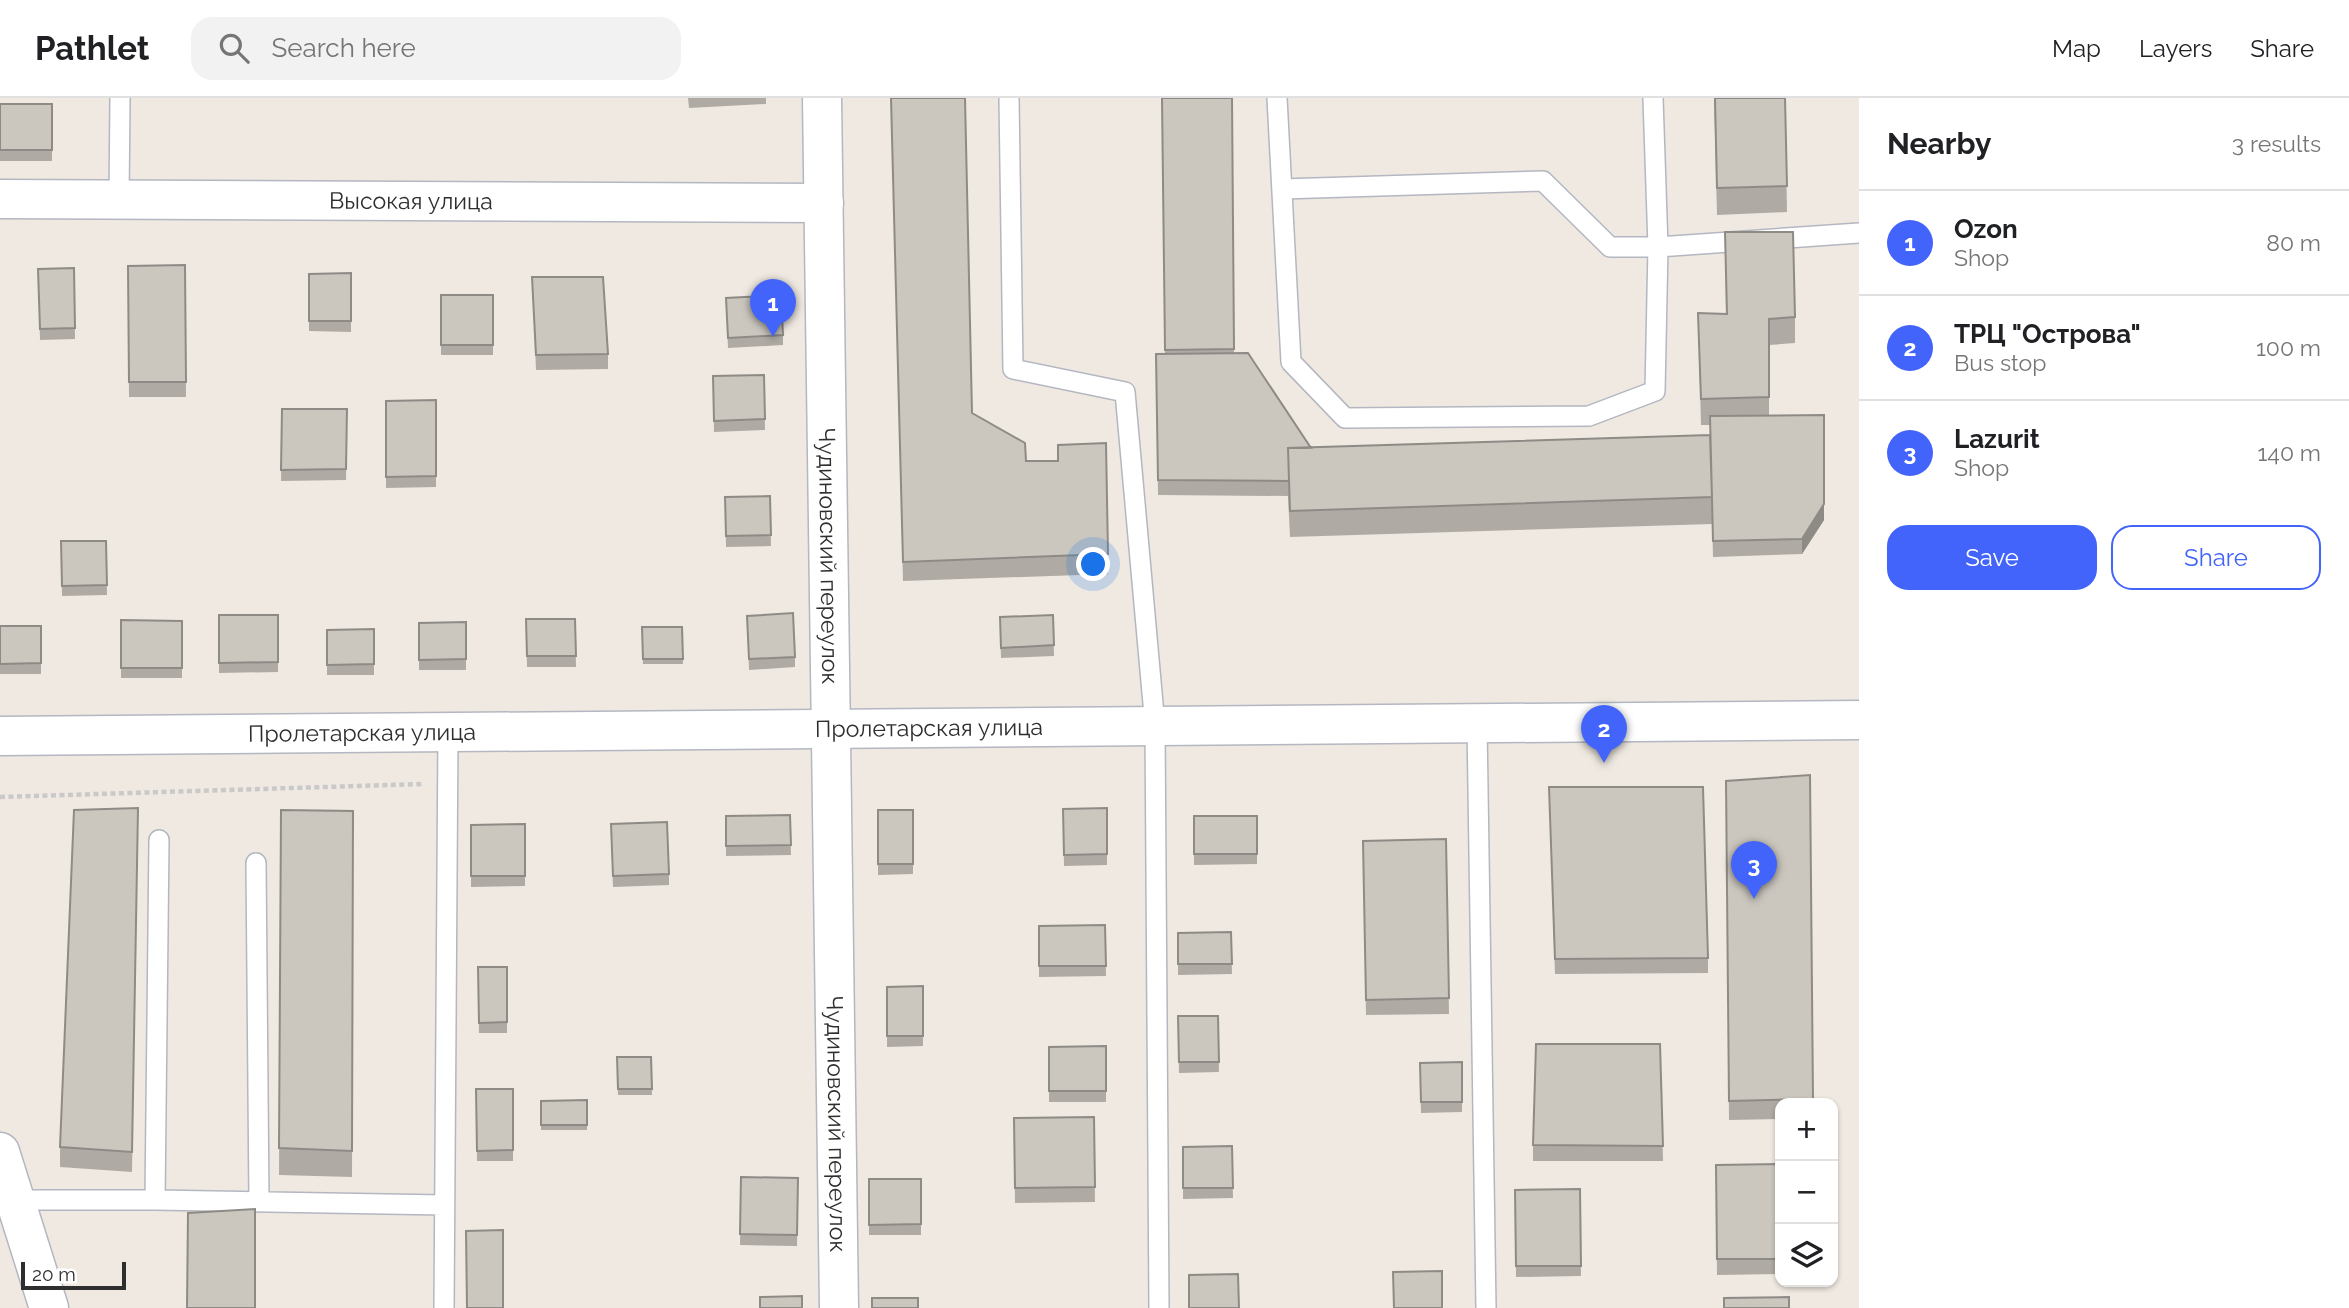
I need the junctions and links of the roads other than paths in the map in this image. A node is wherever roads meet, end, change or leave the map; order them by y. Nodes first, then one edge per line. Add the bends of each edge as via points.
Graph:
1 (120, 98) edge
2 (822, 98) edge
3 (1009, 98) edge
4 (1277, 98) edge
5 (1653, 98) edge
6 (1282, 189) junction
7 (0, 199) edge
8 (119, 200) junction
9 (824, 203) junction
10 (1859, 233) edge
11 (1658, 247) junction
12 (1859, 720) edge
13 (1477, 724) junction
14 (1155, 726) junction
15 (831, 729) junction
16 (449, 732) junction
17 (0, 736) edge
18 (159, 840) dead end
19 (256, 863) dead end
20 (0, 1152) edge
21 (15, 1200) junction
22 (155, 1200) junction
23 (259, 1202) junction
24 (444, 1205) junction
25 (49, 1308) edge
26 (444, 1308) edge
27 (839, 1308) edge
28 (1158, 1308) edge
29 (1486, 1308) edge

1 - 8 lane
2 - 9 street, Чудиновский переулок
3 - 14 lane via 1013,369 1125,392
4 - 6 lane
5 - 11 lane
6 - 11 lane via 1543,181 1610,247
6 - 11 lane via 1291,362 1345,418 1589,416 1655,391
7 - 8 street, Высокая улица
8 - 9 street, Высокая улица
9 - 15 street, Чудиновский переулок
10 - 11 lane
12 - 13 street, Пролетарская улица
13 - 14 street, Пролетарская улица
13 - 29 lane
14 - 15 street, Пролетарская улица
14 - 28 lane
15 - 16 street, Пролетарская улица
15 - 27 street, Чудиновский переулок
16 - 17 street, Пролетарская улица
16 - 24 lane
18 - 22 lane
19 - 23 lane
20 - 21 street
21 - 22 lane
21 - 25 street
22 - 23 lane
23 - 24 lane
24 - 26 lane

